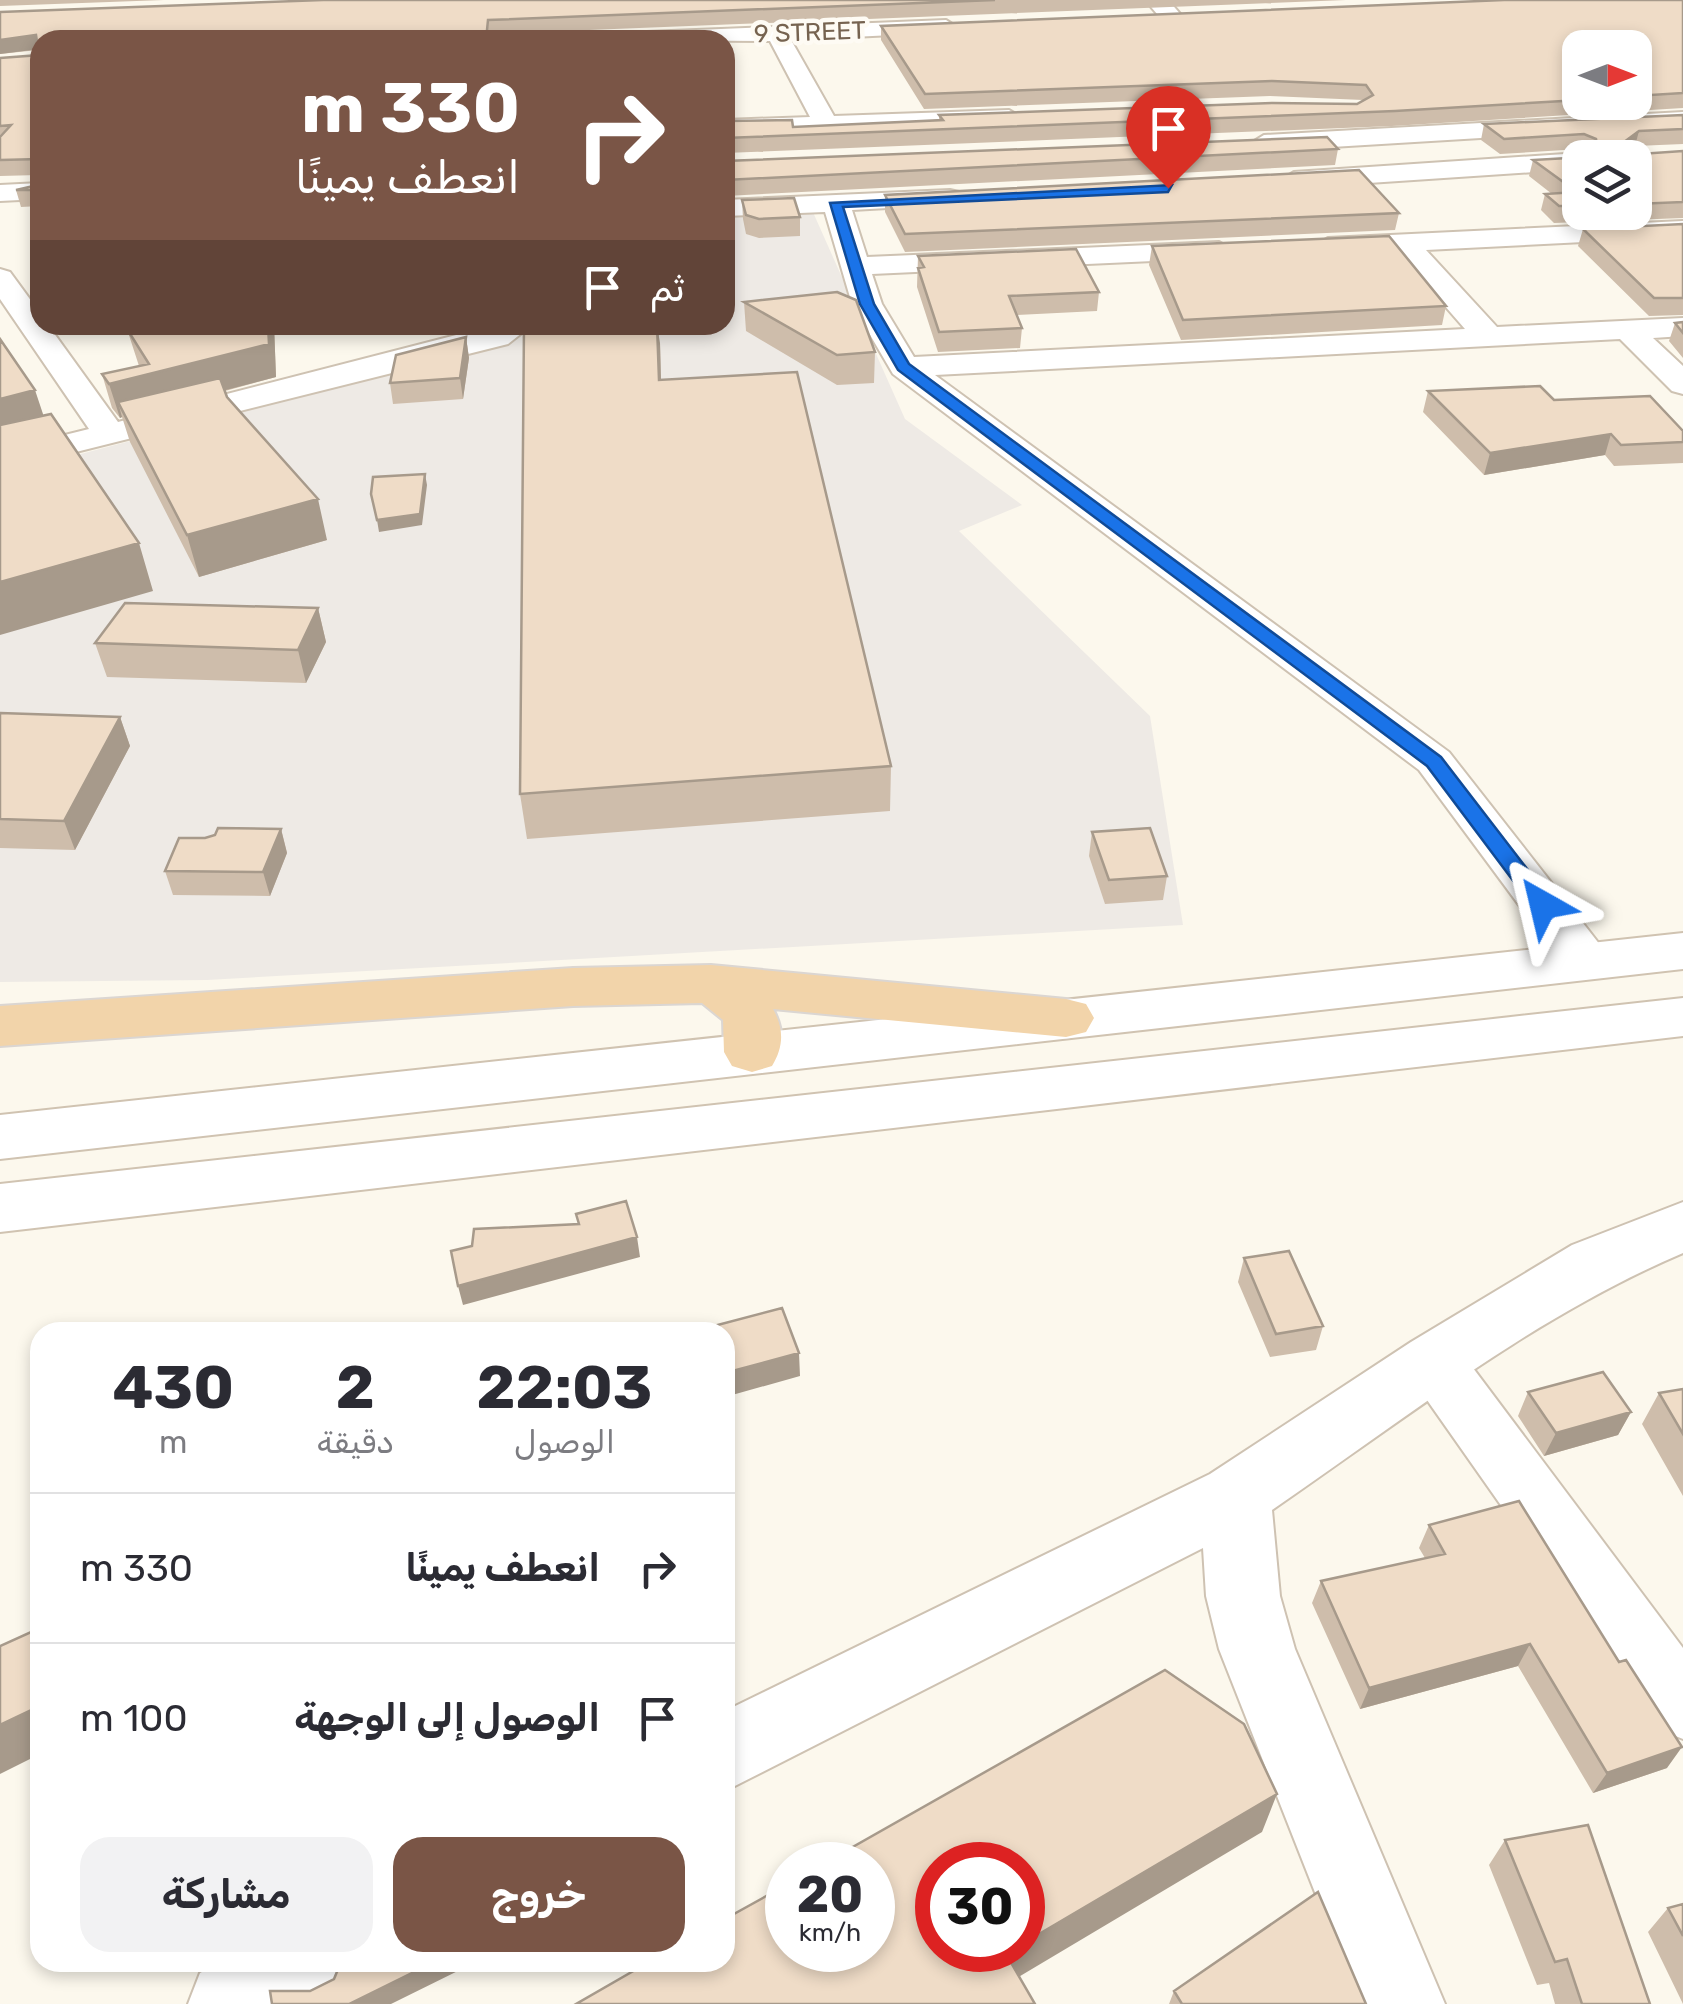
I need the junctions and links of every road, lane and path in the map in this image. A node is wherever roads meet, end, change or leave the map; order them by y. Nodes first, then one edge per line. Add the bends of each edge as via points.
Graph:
1 (1156, 0) edge
2 (1132, 19) edge
3 (974, 26) edge
4 (769, 28) junction
5 (735, 31) edge
6 (1374, 110) edge
7 (1032, 116) edge
8 (1683, 119) edge
9 (825, 121) junction
10 (735, 126) edge
11 (1482, 129) junction
12 (1683, 142) edge
13 (1242, 144) edge
14 (1562, 163) edge
15 (1268, 182) edge
16 (30, 190) edge
17 (0, 192) edge
18 (986, 197) edge
19 (836, 203) junction
20 (735, 208) edge
21 (1683, 229) edge
22 (1404, 242) junction
23 (1306, 247) edge
24 (1247, 249) edge
25 (856, 266) junction
26 (0, 278) edge
27 (1683, 327) edge
28 (1627, 329) junction
29 (500, 335) edge
30 (1490, 338) junction
31 (904, 367) junction
32 (1683, 384) edge
33 (109, 434) junction
34 (0, 461) edge
35 (1683, 951) edge
36 (1586, 962) junction
37 (711, 984) junction
38 (1683, 1017) edge
39 (1066, 1018) junction
40 (0, 1026) edge
41 (752, 1052) junction
42 (0, 1137) edge
43 (0, 1208) edge
44 (1683, 1226) edge
45 (1434, 1362) junction
46 (1235, 1496) junction
47 (1683, 1704) edge
48 (735, 1747) edge
49 (293, 1972) edge
50 (231, 2004) edge
51 (1402, 2004) edge

1 - 2 street via 1182,17
3 - 4 street, 9 STREET
4 - 5 street, 9 STREET
4 - 9 street
6 - 11 street
7 - 9 street
8 - 11 street
9 - 10 street
11 - 12 street
11 - 13 street
14 - 15 street
16 - 17 street
18 - 19 street
19 - 20 street
19 - 25 street
21 - 22 street
22 - 23 street
22 - 30 street
24 - 25 street
25 - 31 street via 867,304
26 - 33 street via 29,347
27 - 28 street
28 - 30 street
28 - 32 street
29 - 33 street
30 - 31 street
31 - 36 street via 1434,762
33 - 34 street
35 - 36 main road
36 - 39 main road
37 - 39 highway
37 - 40 highway
37 - 41 highway via 752,1017
38 - 43 main road
39 - 41 main road
41 - 42 main road
44 - 45 main road via 1594,1263
45 - 46 main road
45 - 47 street
46 - 48 main road
46 - 51 main road via 1240,1578 1257,1649
49 - 50 main road

